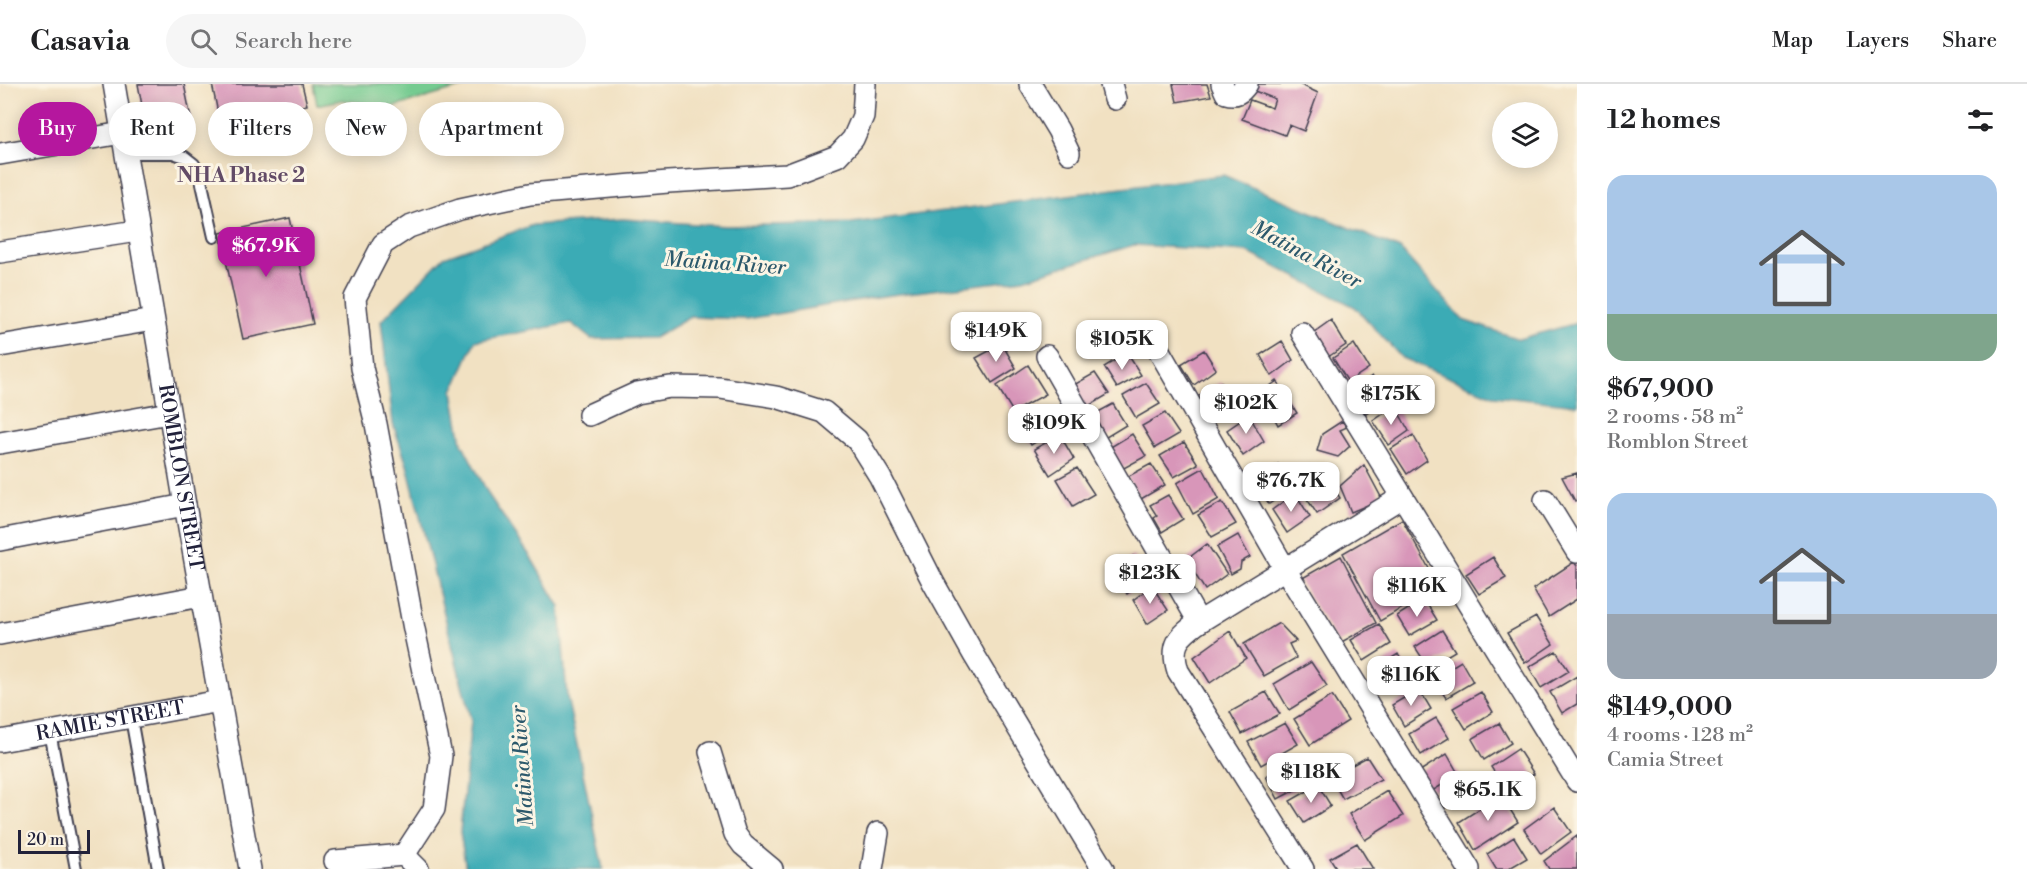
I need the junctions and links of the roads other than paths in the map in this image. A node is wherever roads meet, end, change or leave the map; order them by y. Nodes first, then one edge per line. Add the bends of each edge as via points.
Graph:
1 (114, 84) edge
2 (865, 84) edge
3 (1030, 84) edge
4 (1246, 84) edge
5 (1223, 86) edge
6 (117, 102) edge
7 (109, 144) edge
8 (1069, 153) dead end
9 (0, 154) edge
10 (125, 156) edge
11 (182, 156) edge
12 (137, 231) junction
13 (214, 237) dead end
14 (0, 252) edge
15 (153, 320) junction
16 (1302, 333) dead end
17 (1154, 342) dead end
18 (0, 346) edge
19 (1047, 356) dead end
20 (169, 413) junction
21 (589, 415) dead end
22 (0, 443) edge
23 (1402, 497) junction
24 (1545, 500) dead end
25 (185, 506) junction
26 (0, 540) edge
27 (1577, 552) edge
28 (1285, 569) junction
29 (201, 596) junction
30 (1199, 622) junction
31 (0, 634) edge
32 (220, 701) junction
33 (131, 718) junction
34 (50, 732) junction
35 (0, 741) edge
36 (710, 752) dead end
37 (1577, 781) edge
38 (878, 833) dead end
39 (335, 861) dead end
40 (411, 862) edge
41 (76, 869) edge
42 (158, 869) edge
43 (250, 869) edge
44 (772, 869) edge
45 (872, 869) edge
46 (1103, 869) edge
47 (1303, 869) edge
48 (1469, 869) edge

1 - 6 street, ROMBLON STREET
2 - 40 street via 863,116 853,139 837,156 787,175 530,194 460,209 409,227 383,244 355,298 362,368 441,756 434,808
3 - 8 street
4 - 5 street via 1242,91 1232,95
7 - 9 street
10 - 12 street, ROMBLON STREET
11 - 13 lane via 194,164 200,175
12 - 14 street
12 - 15 street, ROMBLON STREET
15 - 18 street
15 - 20 street, ROMBLON STREET
16 - 23 street
17 - 28 street
19 - 30 street
20 - 22 street
20 - 25 street, ROMBLON STREET
21 - 46 street via 637,393 670,387 720,388 776,397 824,412 857,440 974,655
23 - 28 street
23 - 37 street
24 - 27 street
25 - 26 street
25 - 29 street, ROMBLON STREET
28 - 30 street
28 - 48 street
29 - 31 street
29 - 32 street, ROMBLON STREET
30 - 47 street via 1176,645 1178,671
32 - 33 street, RAMIE STREET
32 - 43 street, ROMBLON STREET
33 - 34 street, RAMIE STREET
33 - 42 lane
34 - 35 street, RAMIE STREET
34 - 41 lane
36 - 44 street via 735,834
38 - 45 street
39 - 40 street

